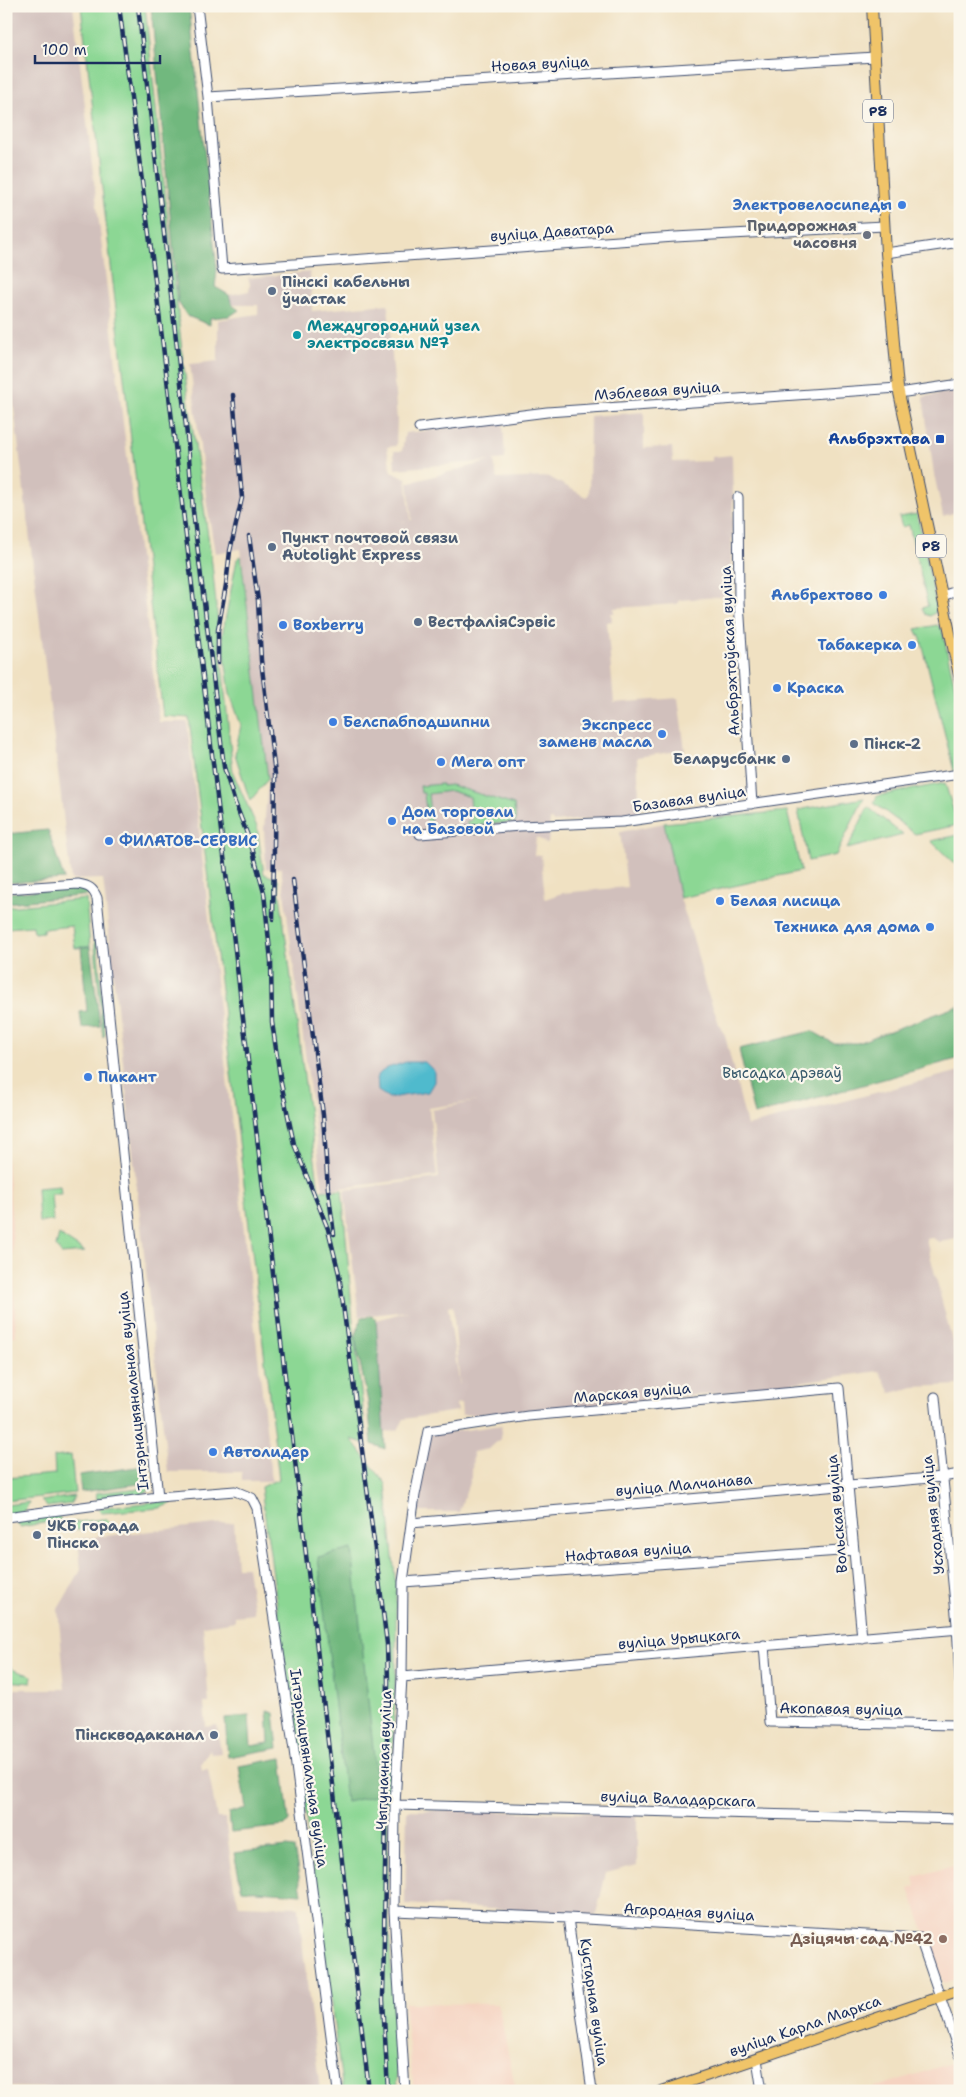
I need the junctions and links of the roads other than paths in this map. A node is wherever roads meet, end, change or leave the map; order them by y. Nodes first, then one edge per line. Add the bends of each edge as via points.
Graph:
1 (197, 6) edge
2 (872, 6) edge
3 (875, 57) junction
4 (208, 98) junction
5 (884, 221) junction
6 (960, 242) edge
7 (886, 253) junction
8 (960, 384) edge
9 (899, 390) junction
10 (419, 428) dead end
11 (738, 497) dead end
12 (960, 590) edge
13 (942, 596) junction
14 (960, 679) edge
15 (960, 774) edge
16 (752, 804) junction
17 (420, 834) dead end
18 (6, 889) edge
19 (839, 1388) joint
20 (935, 1397) dead end
21 (428, 1431) joint
22 (960, 1474) edge
23 (942, 1477) junction
24 (848, 1484) junction
25 (158, 1497) junction
26 (6, 1517) edge
27 (411, 1523) junction
28 (854, 1550) junction
29 (403, 1582) junction
30 (959, 1629) edge
31 (862, 1638) junction
32 (764, 1645) junction
33 (402, 1677) junction
34 (960, 1682) edge
35 (960, 1724) edge
36 (396, 1805) junction
37 (960, 1819) edge
38 (394, 1912) junction
39 (568, 1918) junction
40 (960, 1990) edge
41 (940, 1996) junction
42 (960, 2055) edge
43 (757, 2059) junction
44 (338, 2091) edge
45 (405, 2091) edge
46 (592, 2091) edge
47 (661, 2091) edge
48 (762, 2091) edge

1 - 4 street
2 - 3 main road, Р8
3 - 4 street, Новая вуліца
3 - 5 main road, Р8
4 - 5 street, вуліца Даватара via 222,269
5 - 7 main road, Р8
6 - 7 street
7 - 9 main road, Р8
8 - 9 street, Мэблевая вуліца
9 - 10 street, Мэблевая вуліца via 547,412
9 - 13 main road, Р8
11 - 16 street, Альбрэхтоўская вуліца via 739,602
12 - 13 street
13 - 14 main road, Р8
15 - 16 street, Базавая вуліца
16 - 17 street, Базавая вуліца via 622,822
18 - 25 street, Інтэрнацыянальная вуліца via 78,884 93,889 97,898
19 - 21 street, Марская вуліца via 528,1416
19 - 24 street, Вольская вуліца
20 - 23 street, Усходняя вуліца
21 - 27 street, Чыгуначная вуліца
22 - 23 street, вуліца Малчанава
23 - 24 street, вуліца Малчанава
23 - 30 street, Усходняя вуліца
24 - 27 street, вуліца Малчанава
24 - 28 street, Вольская вуліца
25 - 26 street
25 - 44 street, Інтэрнацыянальная вуліца via 235,1490 252,1498 257,1508 295,1759
27 - 29 street, Чыгуначная вуліца
28 - 29 street, Нафтавая вуліца
28 - 31 street, Вольская вуліца
29 - 33 street, Чыгуначная вуліца
30 - 31 street, вуліца Урыцкага
30 - 34 street
31 - 32 street, вуліца Урыцкага
32 - 33 street, вуліца Урыцкага
32 - 35 street, Акопавая вуліца via 770,1722
33 - 36 street, Чыгуначная вуліца
36 - 37 street, вуліца Валадарскага
36 - 38 street, Чыгуначная вуліца
38 - 39 street, Агародная вуліца
38 - 45 street, Чыгуначная вуліца
39 - 41 street, Агародная вуліца via 920,1938
39 - 46 street, Кустарная вуліца
40 - 41 main road, вуліца Карла Маркса
41 - 42 street
41 - 43 main road, вуліца Карла Маркса
43 - 47 main road, вуліца Карла Маркса
43 - 48 street

